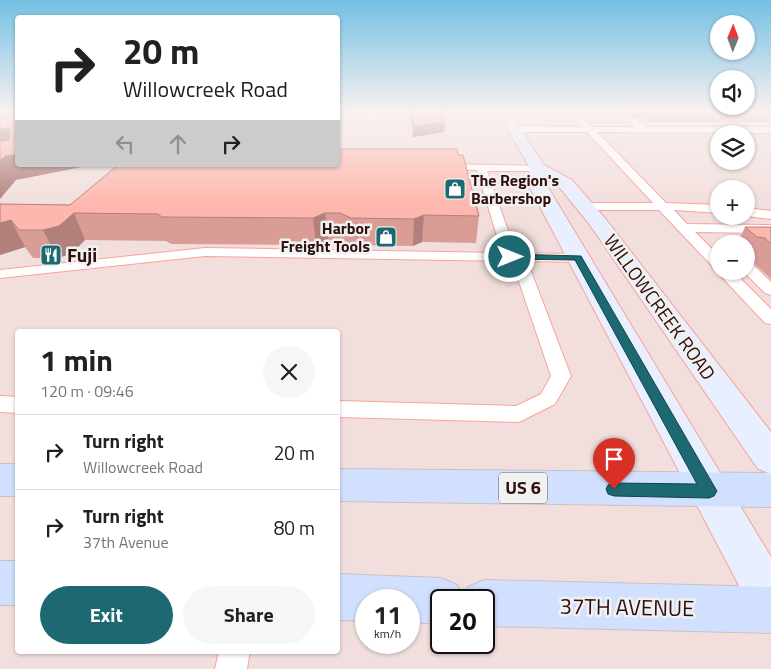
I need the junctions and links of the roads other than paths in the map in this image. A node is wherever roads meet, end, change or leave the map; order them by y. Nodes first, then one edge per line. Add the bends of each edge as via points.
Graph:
1 (522, 142) edge
2 (601, 142) edge
3 (433, 167) edge
4 (481, 168) junction
5 (538, 168) junction
6 (661, 206) junction
7 (585, 207) junction
8 (710, 209) edge
9 (755, 213) edge
10 (771, 215) edge
11 (682, 228) junction
12 (771, 228) edge
13 (755, 236) edge
14 (771, 236) edge
15 (514, 257) junction
16 (710, 257) edge
17 (578, 258) junction
18 (0, 274) edge
19 (755, 275) edge
20 (733, 280) edge
21 (771, 290) edge
22 (771, 319) edge
23 (0, 404) edge
24 (15, 405) edge
25 (340, 409) edge
26 (771, 459) edge
27 (0, 480) edge
28 (15, 480) edge
29 (340, 485) edge
30 (771, 490) edge
31 (709, 491) junction
32 (0, 583) edge
33 (15, 584) edge
34 (340, 597) edge
35 (771, 600) edge
36 (430, 601) edge
37 (495, 603) edge
38 (771, 610) edge
39 (234, 654) edge
40 (231, 669) edge

1 - 5 main road, WILLOWCREEK ROAD
2 - 6 lane
3 - 4 lane
4 - 5 lane
4 - 15 lane
5 - 7 main road, WILLOWCREEK ROAD via 566,184
5 - 17 main road, WILLOWCREEK ROAD via 537,184
6 - 7 lane
6 - 8 lane
6 - 11 lane
7 - 26 main road, WILLOWCREEK ROAD
9 - 10 lane
11 - 12 lane
11 - 16 lane
13 - 14 lane
15 - 17 lane
15 - 18 lane via 205,252
15 - 25 lane via 561,376 548,399 519,414
17 - 31 main road, WILLOWCREEK ROAD
19 - 21 lane
20 - 22 lane
23 - 24 lane
27 - 28 main road
29 - 31 main road, US 6
30 - 31 main road, US 6
31 - 35 main road, WILLOWCREEK ROAD
32 - 33 main road
34 - 36 main road
37 - 38 main road, 37TH AVENUE
39 - 40 lane

